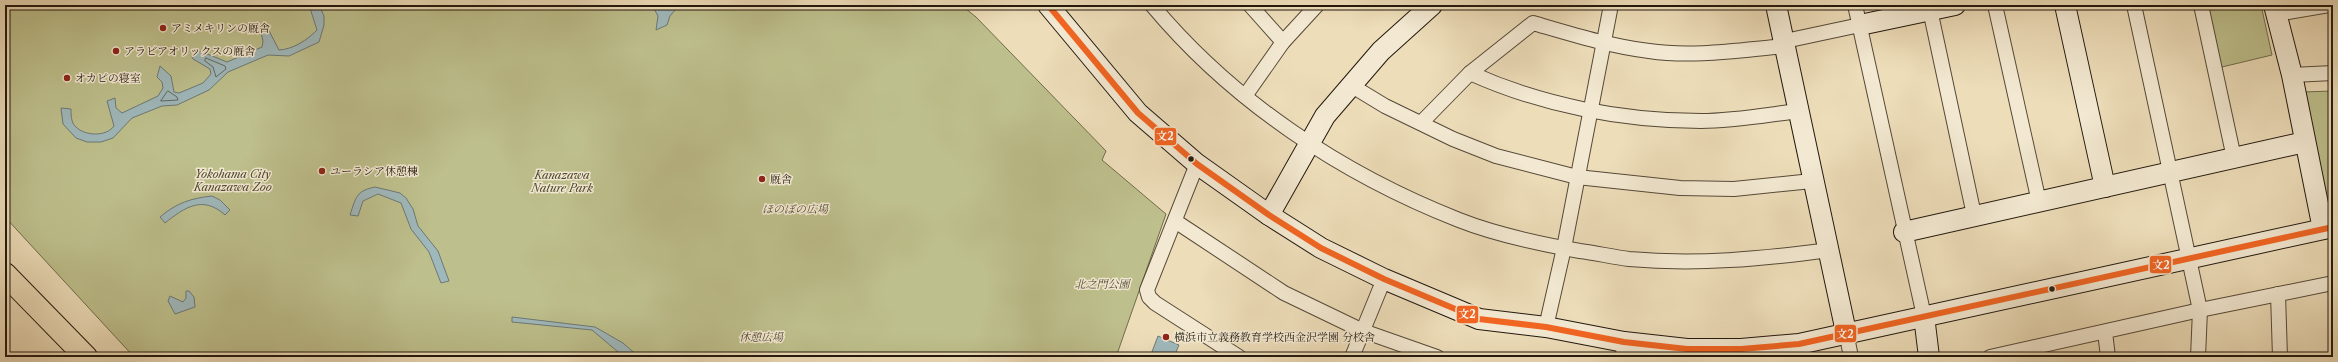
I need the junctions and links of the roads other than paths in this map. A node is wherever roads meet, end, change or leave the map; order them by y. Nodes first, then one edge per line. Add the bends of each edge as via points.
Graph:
1 (1152, 5) edge
2 (1250, 5) edge
3 (1317, 5) edge
4 (1611, 5) edge
5 (1776, 5) edge
6 (1856, 5) edge
7 (1955, 5) edge
8 (1995, 5) edge
9 (2066, 5) edge
10 (2134, 5) edge
11 (2201, 5) edge
12 (1055, 7) edge
13 (1427, 7) edge
14 (2331, 7) edge
15 (1930, 8) edge
16 (2275, 10) edge
17 (1860, 25) junction
18 (1785, 41) junction
19 (1283, 42) junction
20 (1603, 43) junction
21 (1470, 73) junction
22 (2333, 73) edge
23 (2292, 75) junction
24 (1352, 86) junction
25 (1245, 96) junction
26 (1590, 111) junction
27 (1798, 111) junction
28 (1421, 122) junction
29 (2305, 142) junction
30 (1308, 144) junction
31 (2234, 158) junction
32 (1197, 164) junction
33 (2170, 173) junction
34 (1577, 177) junction
35 (1812, 181) junction
36 (2104, 187) junction
37 (2039, 202) junction
38 (1269, 215) junction
39 (1974, 215) junction
40 (1175, 221) junction
41 (2328, 228) edge
42 (1904, 232) junction
43 (1564, 248) junction
44 (1829, 250) junction
45 (2189, 259) junction
46 (5, 274) edge
47 (1384, 279) junction
48 (2333, 284) edge
49 (2278, 294) junction
50 (2200, 310) junction
51 (1924, 316) junction
52 (1546, 327) junction
53 (1364, 331) junction
54 (1846, 332) junction
55 (2105, 332) junction
56 (1623, 350) edge
57 (2023, 353) edge
58 (86, 357) edge
59 (1239, 357) edge
60 (1352, 357) edge
61 (1437, 357) edge
62 (1851, 357) edge
63 (1929, 357) edge
64 (1990, 357) edge
65 (2108, 357) edge
66 (2198, 357) edge
67 (2280, 357) edge

1 - 25 street via 1200,56
2 - 19 street
3 - 19 street
4 - 20 street
5 - 18 street
6 - 17 street
7 - 15 street
8 - 37 street
9 - 36 street
10 - 33 street
11 - 31 street
12 - 32 street via 1138,113
13 - 24 street via 1381,51
14 - 16 street
15 - 17 street
15 - 39 street
16 - 23 street
17 - 18 street
17 - 42 street
18 - 20 street via 1775,47 1697,53 1650,51
18 - 27 street
19 - 25 street
20 - 21 street via 1533,23
20 - 26 street
21 - 26 street via 1497,86
21 - 28 street
22 - 23 street
23 - 29 street
24 - 28 street via 1385,106
24 - 30 street via 1325,116
25 - 30 street
26 - 27 street via 1646,119 1702,121
26 - 34 street
27 - 35 street
28 - 34 street via 1453,139 1496,156
29 - 31 street
29 - 41 street
30 - 38 street
30 - 43 street via 1410,199 1461,221
31 - 33 street
32 - 38 street
32 - 40 street
33 - 36 street
33 - 45 street
34 - 35 street via 1687,189 1734,189
34 - 43 street
35 - 44 street
36 - 37 street
37 - 39 street
38 - 47 street via 1321,248
39 - 42 street
40 - 53 street via 1284,293
40 - 59 street via 1147,290 1149,297
41 - 45 street
42 - 51 street
43 - 44 street via 1628,259 1693,262 1756,260
43 - 52 street
44 - 54 street
45 - 50 street
45 - 51 street
46 - 58 highway
47 - 52 street via 1479,318
47 - 53 street
48 - 49 street
49 - 50 street
49 - 67 street
50 - 55 street
50 - 66 street
51 - 54 street
51 - 63 street
52 - 56 street
53 - 60 street
53 - 61 street
54 - 56 street via 1799,344 1741,349
54 - 62 street
55 - 57 street
55 - 65 street
57 - 64 street

